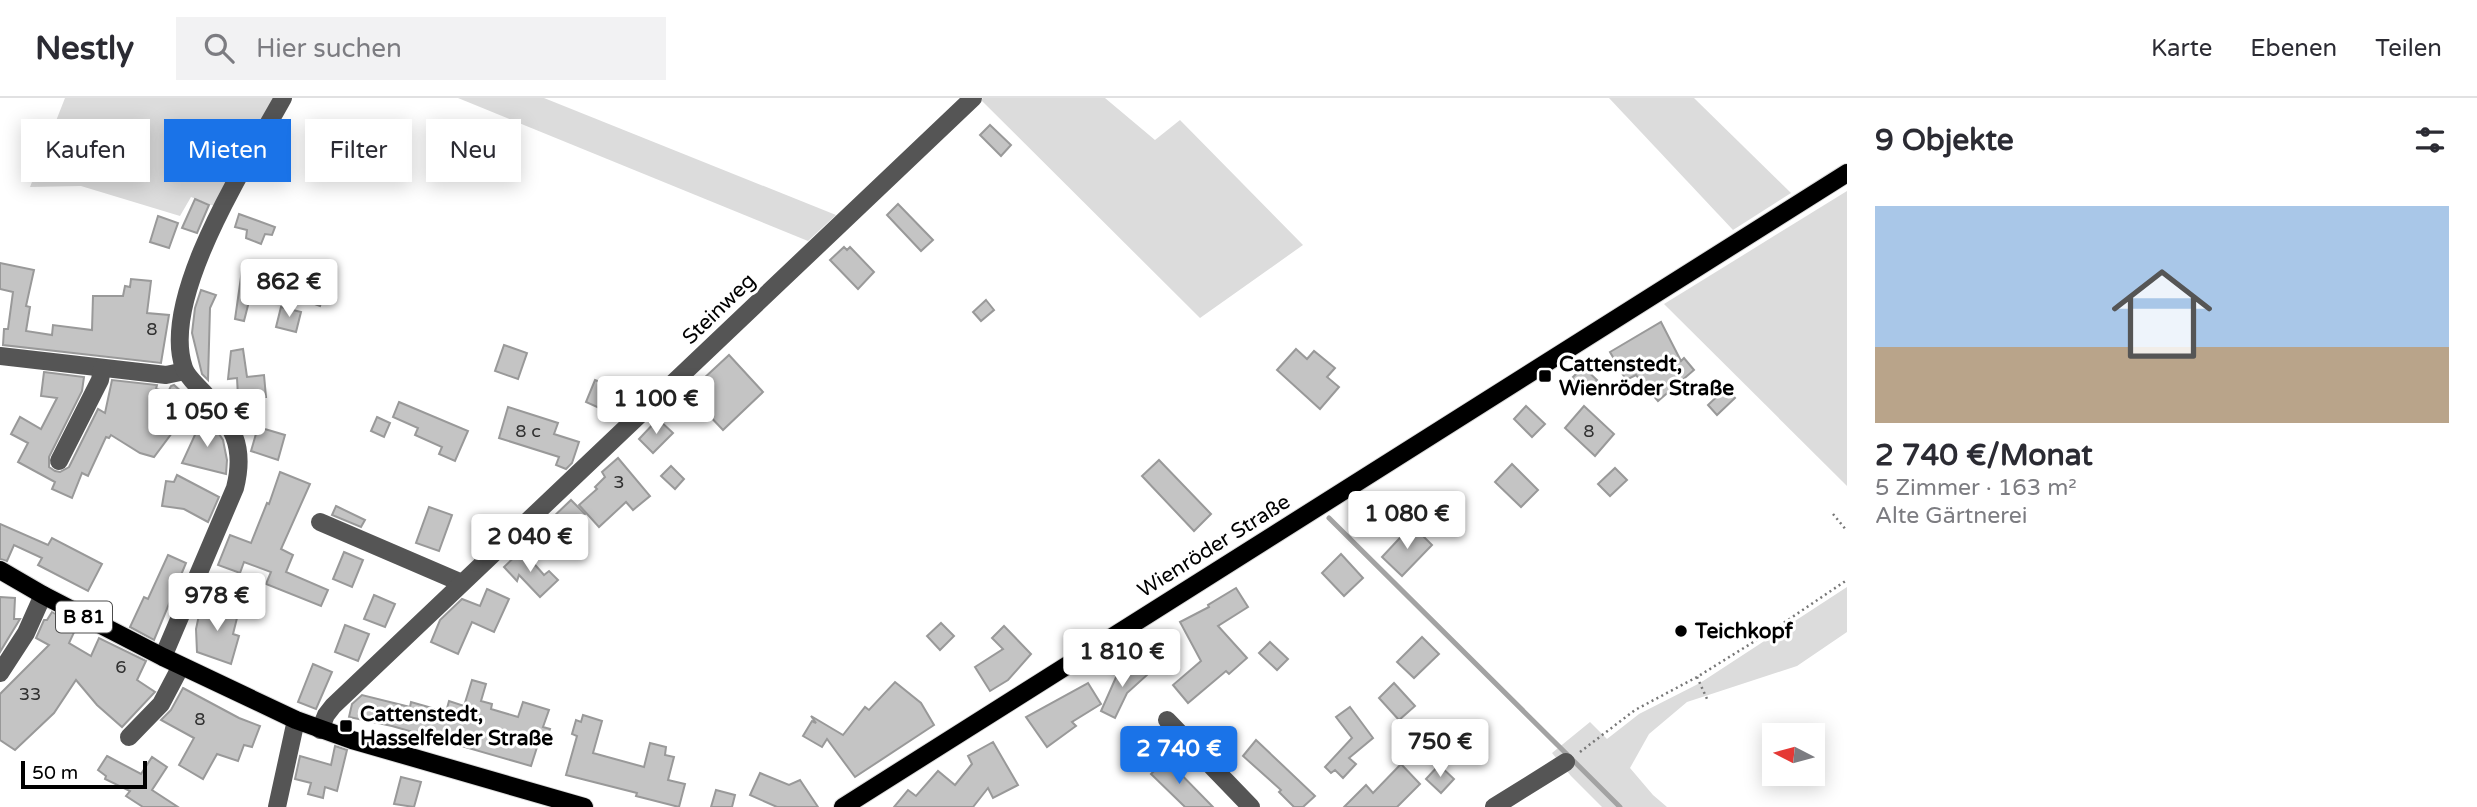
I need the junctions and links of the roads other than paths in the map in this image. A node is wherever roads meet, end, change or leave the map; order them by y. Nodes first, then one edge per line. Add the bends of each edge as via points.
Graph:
1 (283, 98) edge
2 (972, 98) edge
3 (1847, 173) edge
4 (0, 356) edge
5 (102, 369) junction
6 (185, 371) junction
7 (59, 461) dead end
8 (320, 522) dead end
9 (0, 570) edge
10 (462, 583) junction
11 (43, 595) junction
12 (163, 657) junction
13 (181, 666) junction
14 (0, 673) edge
15 (296, 720) junction
16 (1167, 720) dead end
17 (320, 730) junction
18 (129, 737) dead end
19 (1571, 759) road end
20 (277, 807) edge
21 (584, 807) edge
22 (843, 807) edge
23 (1251, 807) edge
24 (1494, 807) edge

1 - 6 street via 201,253 182,316
2 - 10 street, Steinweg
3 - 22 main road, Wienröder Straße
4 - 5 street
5 - 6 street via 166,375
5 - 7 street
6 - 12 street via 231,427 240,468
8 - 10 street
9 - 11 main road, B 81
10 - 17 street, Steinweg via 333,706
11 - 12 main road, B 81
11 - 14 street
12 - 13 main road, B 81
13 - 15 main road, B 81
13 - 18 street via 161,704
15 - 17 main road, B 81
15 - 20 street
16 - 23 street
17 - 21 main road, B 81
19 - 24 street

